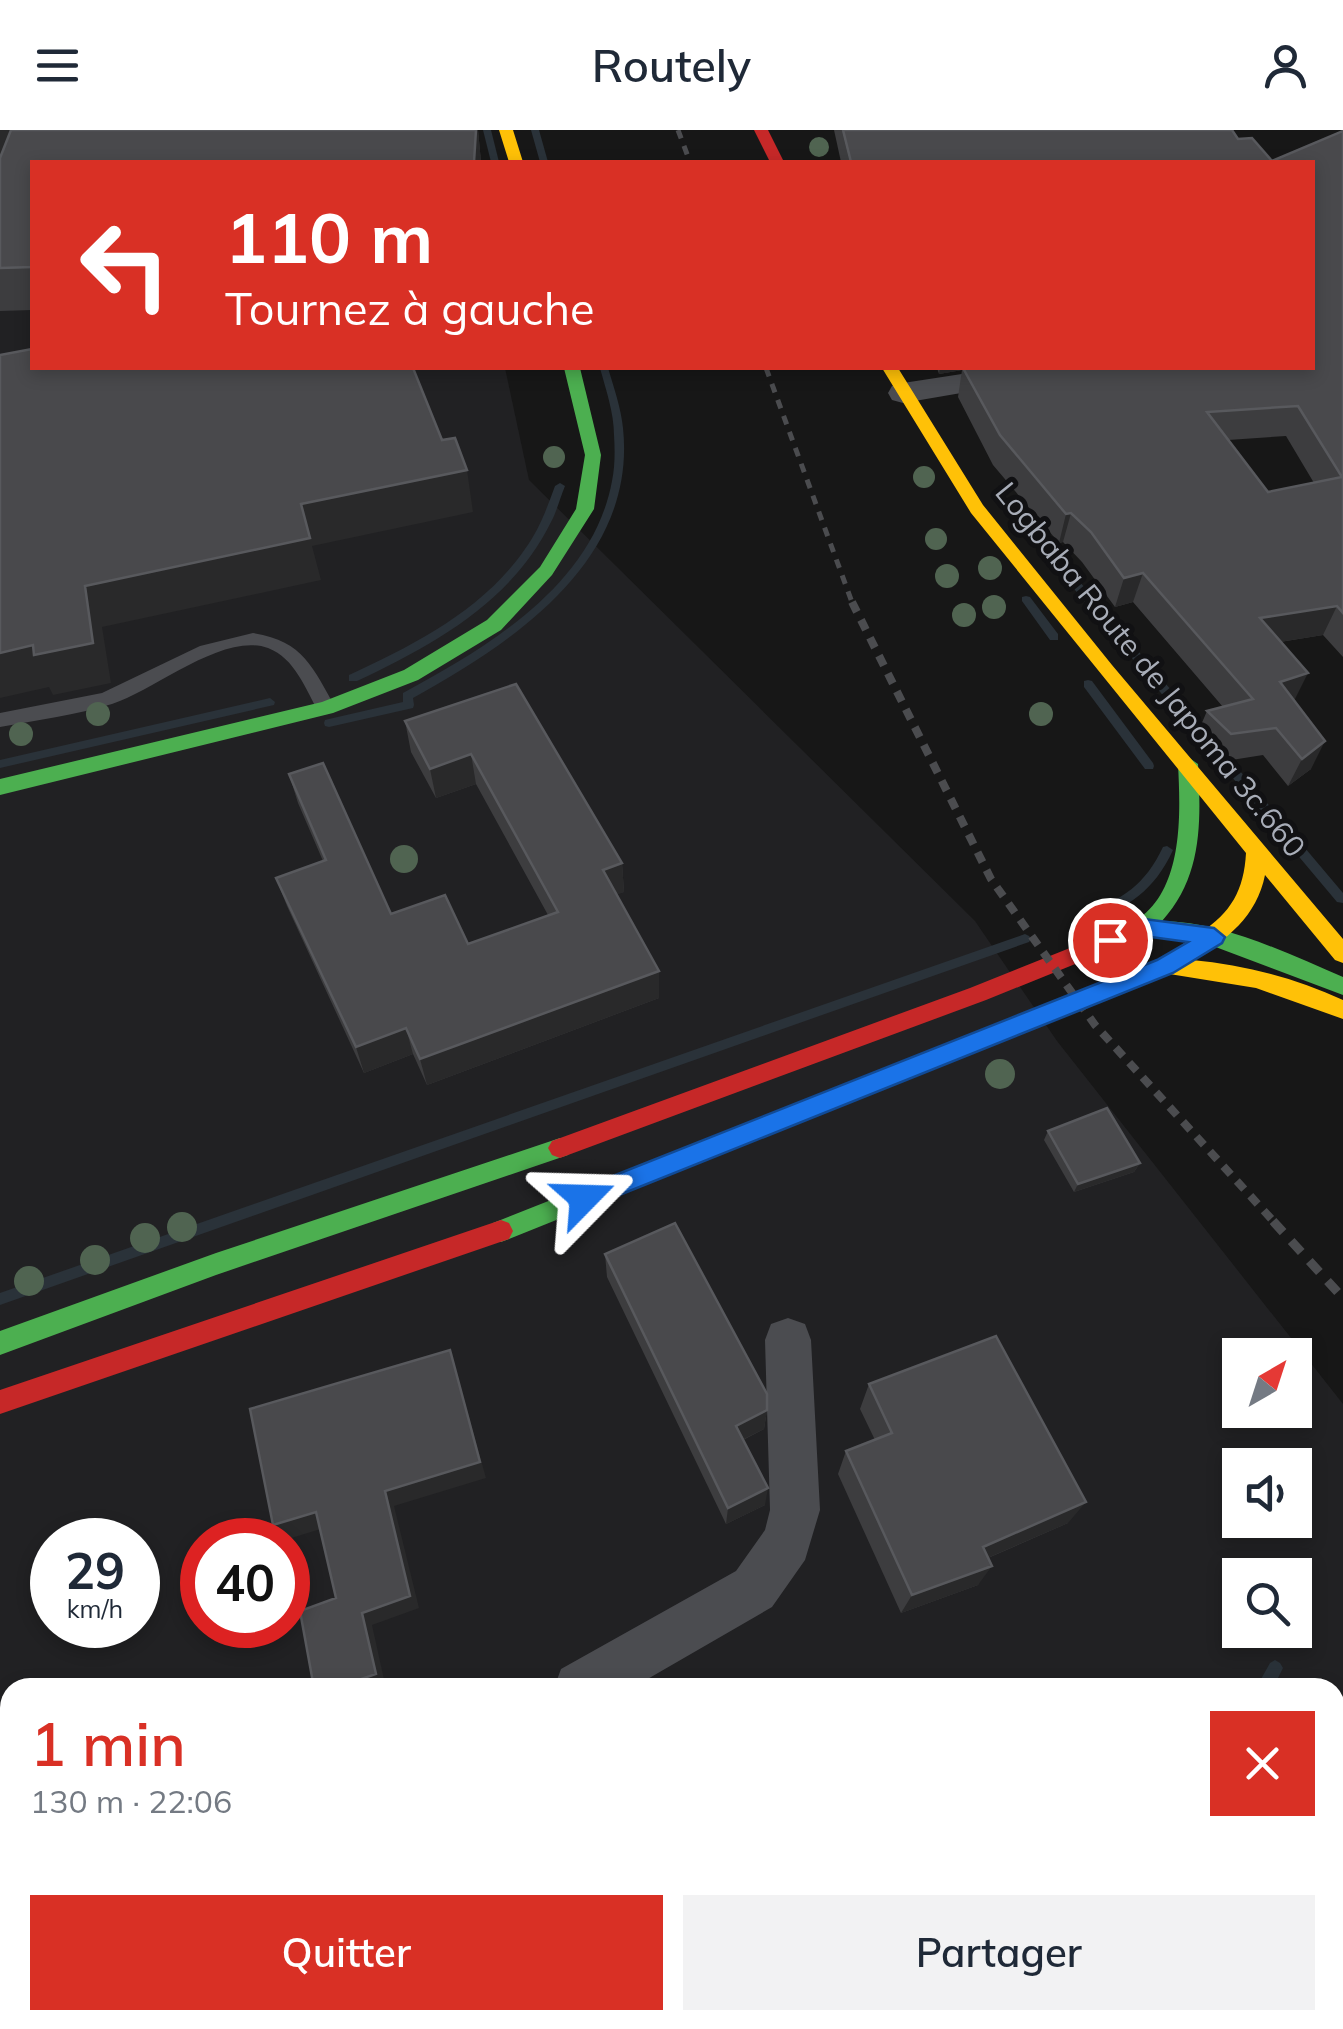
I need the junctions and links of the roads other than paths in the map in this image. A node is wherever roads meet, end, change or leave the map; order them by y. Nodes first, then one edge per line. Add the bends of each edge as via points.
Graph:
1 (506, 130) edge
2 (761, 130) edge
3 (515, 160) edge
4 (775, 160) edge
5 (572, 370) edge
6 (1064, 370) edge
7 (896, 380) edge
8 (326, 708) junction
9 (0, 720) edge
10 (1188, 764) junction
11 (0, 787) edge
12 (1256, 847) junction
13 (1144, 927) junction
14 (1214, 937) junction
15 (1343, 954) edge
16 (1165, 966) junction
17 (1343, 986) edge
18 (1343, 1010) edge
19 (788, 1340) dead end
20 (0, 1344) edge
21 (0, 1402) edge
22 (598, 1678) edge

1 - 3 street
2 - 4 street
5 - 8 street via 593,455 585,509 546,571 494,625 411,675
6 - 7 street
7 - 10 street, Logbaba Route de Japoma 3c.660 via 977,509
8 - 9 lane via 283,647 232,641 173,663 123,692
8 - 11 street
10 - 12 street, Logbaba Route de Japoma 3c.660
10 - 13 street via 1192,836 1185,877
12 - 14 street via 1255,889
12 - 15 street, Logbaba Route de Japoma 3c.660
13 - 14 street
13 - 20 street via 518,1162
14 - 16 street
14 - 17 street
16 - 18 street via 1237,972
16 - 21 street via 514,1226
19 - 22 street via 796,1510 787,1542 754,1589

